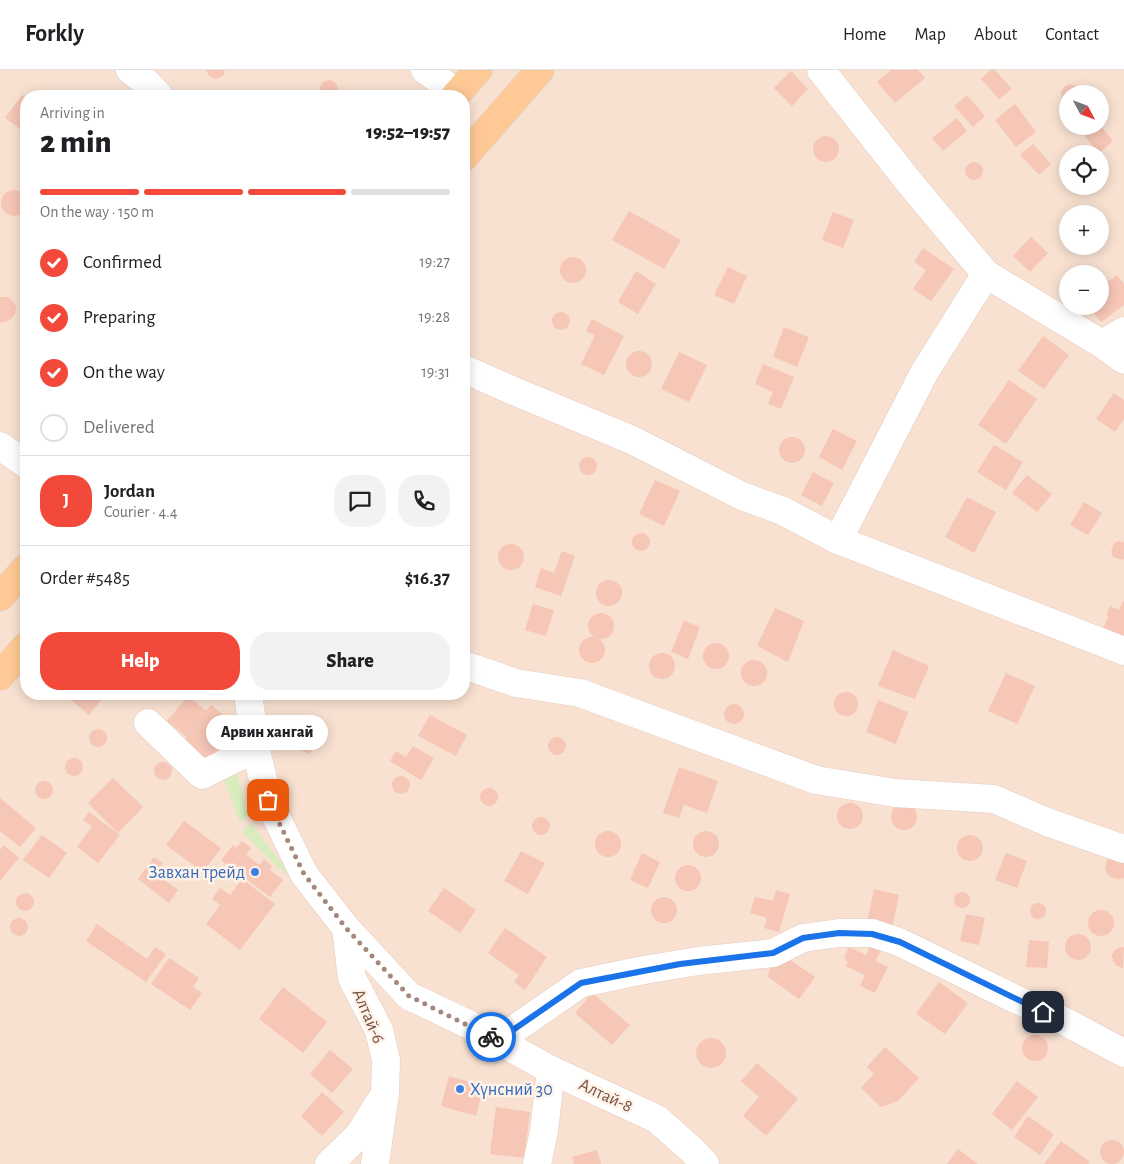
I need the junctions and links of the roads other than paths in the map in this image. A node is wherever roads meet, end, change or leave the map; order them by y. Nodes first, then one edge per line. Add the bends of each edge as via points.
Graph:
1 (130, 70) edge
2 (424, 70) edge
3 (478, 70) edge
4 (540, 70) edge
5 (821, 70) edge
6 (154, 90) edge
7 (450, 90) edge
8 (460, 90) edge
9 (470, 150) edge
10 (986, 274) junction
11 (1113, 338) edge
12 (1124, 360) edge
13 (470, 372) edge
14 (0, 446) edge
15 (20, 460) edge
16 (838, 540) junction
17 (20, 575) edge
18 (0, 597) edge
19 (1124, 651) edge
20 (20, 653) edge
21 (470, 667) edge
22 (0, 676) edge
23 (249, 700) edge
24 (148, 723) dead end
25 (256, 750) junction
26 (1124, 849) edge
27 (346, 928) junction
28 (497, 1041) junction
29 (1124, 1053) edge
30 (551, 1070) junction
31 (385, 1093) junction
32 (329, 1164) edge
33 (375, 1164) edge
34 (537, 1164) edge
35 (705, 1164) edge

1 - 6 street
2 - 7 street
3 - 8 main road
4 - 9 main road
5 - 10 street
10 - 11 street
10 - 16 street via 924,373
11 - 12 street
13 - 16 street via 632,440 742,496 783,510
14 - 15 street
16 - 19 street
17 - 18 main road
20 - 22 main road
21 - 26 street via 516,683 580,693 816,780 895,793 994,799
23 - 25 street, Алтай-8
24 - 25 street via 202,775
25 - 27 street, Алтай-8 via 268,800 304,874
27 - 28 street, Алтай-8 via 409,996
27 - 31 street, Алтай-6 via 352,978 379,1030 386,1060
28 - 29 street via 581,983 680,964 773,953 803,938 839,933 872,934 900,942
28 - 30 street, Алтай-8
30 - 34 street
30 - 35 street, Алтай-8 via 656,1119
31 - 32 street via 359,1134
31 - 33 street, Алтай-6

